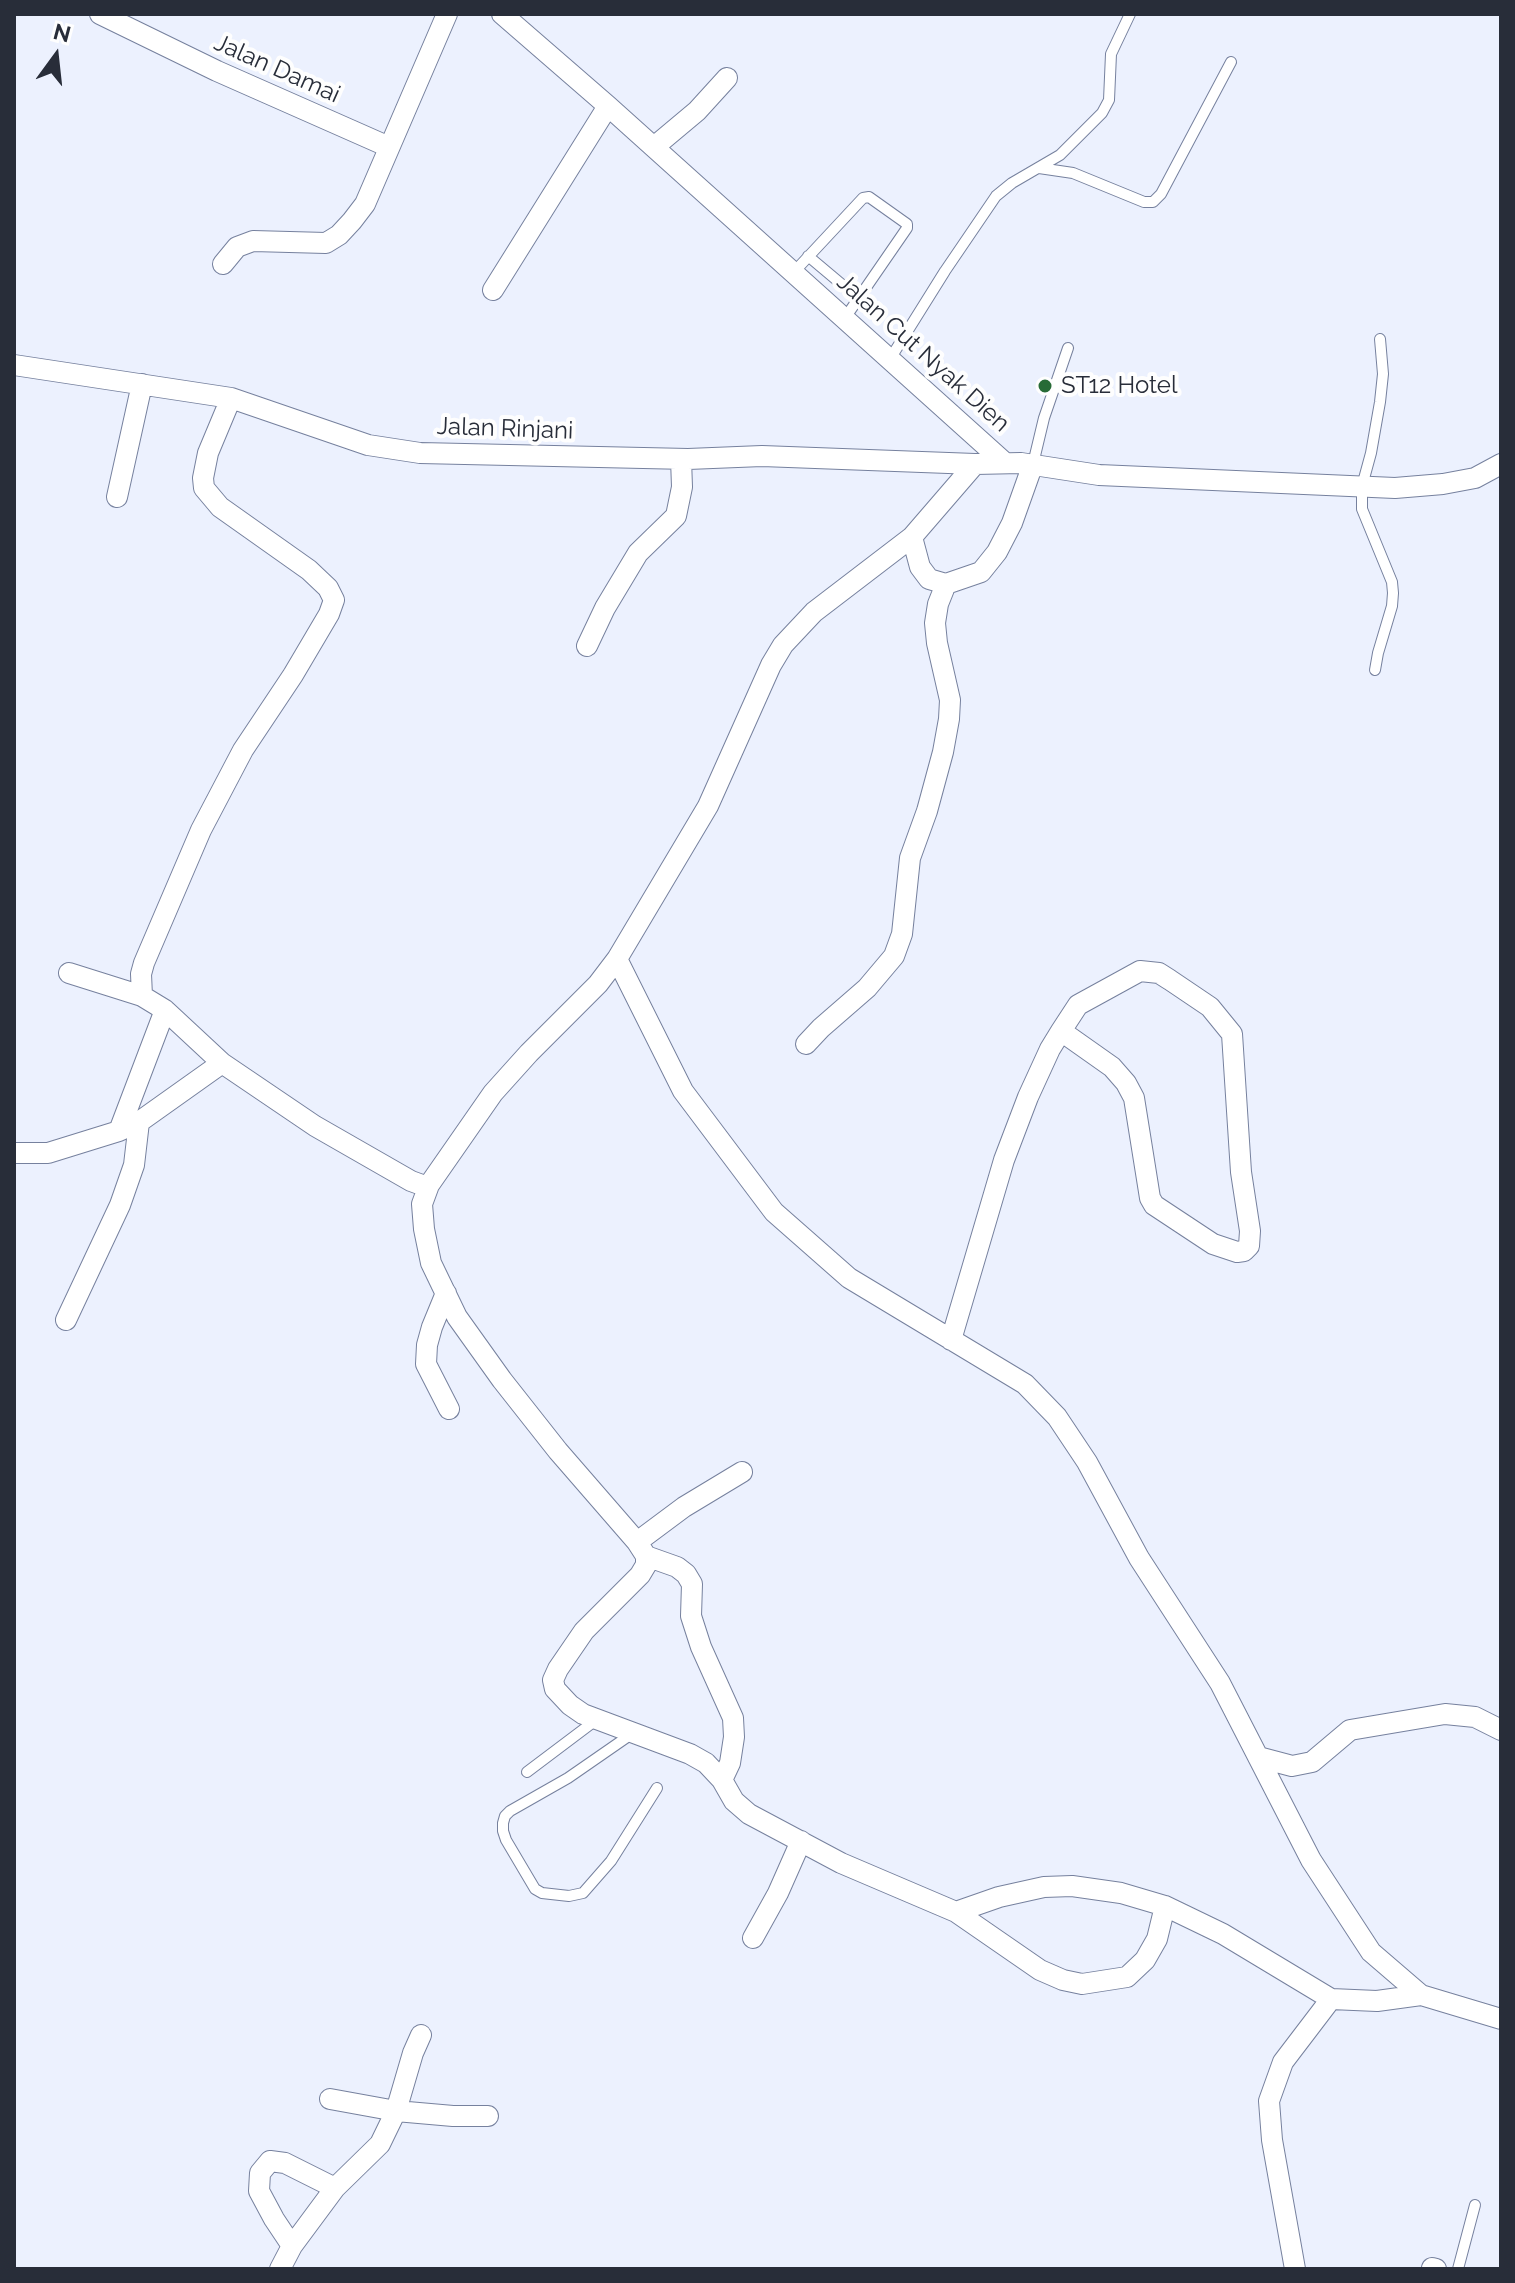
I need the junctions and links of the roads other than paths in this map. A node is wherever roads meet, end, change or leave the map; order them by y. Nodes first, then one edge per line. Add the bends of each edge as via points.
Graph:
1 (100, 14) edge
2 (447, 14) edge
3 (502, 14) edge
4 (1130, 14) edge
5 (1231, 62) dead end
6 (727, 78) dead end
7 (608, 106) junction
8 (389, 147) junction
9 (654, 147) junction
10 (1039, 168) junction
11 (808, 256) junction
12 (223, 264) dead end
13 (794, 272) junction
14 (493, 290) dead end
15 (858, 298) junction
16 (845, 318) junction
17 (1380, 339) dead end
18 (1068, 348) dead end
19 (890, 359) junction
20 (14, 365) edge
21 (142, 384) junction
22 (231, 398) junction
23 (681, 459) junction
24 (1005, 463) junction
25 (975, 464) junction
26 (1033, 464) junction
27 (1501, 464) edge
28 (1362, 486) junction
29 (117, 497) dead end
30 (912, 537) junction
31 (946, 584) junction
32 (587, 646) dead end
33 (1375, 670) dead end
34 (617, 959) junction
35 (69, 973) dead end
36 (142, 996) junction
37 (165, 1010) junction
38 (1061, 1031) junction
39 (806, 1044) dead end
40 (222, 1063) junction
41 (139, 1122) junction
42 (119, 1131) junction
43 (14, 1153) edge
44 (429, 1185) junction
45 (446, 1293) junction
46 (66, 1320) dead end
47 (951, 1340) junction
48 (449, 1409) dead end
49 (742, 1472) dead end
50 (642, 1549) junction
51 (597, 1719) junction
52 (1501, 1730) edge
53 (633, 1733) junction
54 (1258, 1757) junction
55 (527, 1772) dead end
56 (722, 1780) junction
57 (657, 1788) dead end
58 (801, 1841) junction
59 (1165, 1906) junction
60 (956, 1912) junction
61 (753, 1938) dead end
62 (1421, 1995) junction
63 (1331, 1999) junction
64 (1501, 2019) edge
65 (421, 2035) dead end
66 (330, 2099) dead end
67 (396, 2111) junction
68 (488, 2116) dead end
69 (335, 2188) junction
70 (1475, 2205) dead end
71 (292, 2246) junction
72 (280, 2269) edge
73 (1295, 2269) edge
74 (1458, 2269) edge

1 - 8 street, Jalan Damai
2 - 8 street
3 - 7 street, Jalan Cut Nyak Dien
4 - 10 lane via 1111,54 1109,100 1102,113 1060,155
5 - 10 lane via 1153,202 1073,173
6 - 9 street
7 - 9 street, Jalan Cut Nyak Dien
7 - 14 street
8 - 12 street via 365,204 339,235 326,243 253,241 237,247
9 - 13 street, Jalan Cut Nyak Dien
10 - 19 lane via 996,196
11 - 13 lane
11 - 15 lane
11 - 15 lane via 863,198 905,222 907,228
13 - 16 street, Jalan Cut Nyak Dien
15 - 16 lane
16 - 19 street, Jalan Cut Nyak Dien
17 - 28 lane via 1380,402
18 - 26 lane
19 - 24 street, Jalan Cut Nyak Dien
20 - 21 street, Jalan Rinjani
21 - 22 street, Jalan Rinjani
21 - 29 street
22 - 23 street, Jalan Rinjani via 368,445 405,451
22 - 36 street via 208,453 204,488 220,507 309,570 334,600 201,830 144,963
23 - 25 street, Jalan Rinjani via 762,456
23 - 32 street via 676,516 638,553
24 - 25 street, Jalan Rinjani
24 - 26 street, Jalan Cut Nyak Dien
25 - 30 street
26 - 28 street, Jalan Cut Nyak Dien via 1099,475
26 - 31 street via 997,552 981,572
27 - 28 street, Jalan Cut Nyak Dien via 1475,478 1443,484
28 - 33 lane via 1362,509 1393,593
30 - 31 street via 920,567 929,579
30 - 34 street via 814,612 783,645 708,806
31 - 39 street via 935,623 949,719 910,858 902,934 894,956 867,988
34 - 44 street via 493,1093
34 - 47 street via 683,1091 774,1212 849,1278
35 - 36 street
36 - 37 street
37 - 40 street
37 - 42 street
38 - 38 street via 1078,1005 1140,971 1159,973 1210,1007 1232,1034 1250,1231 1244,1251 1213,1244 1154,1205 1130,1090 1112,1067
38 - 47 street via 1004,1160
40 - 41 street
40 - 44 street via 315,1126 411,1181
41 - 42 street
41 - 46 street via 134,1165 120,1205
42 - 43 street via 48,1153
44 - 45 street via 422,1204 424,1229 431,1263
45 - 48 street via 429,1336 426,1364
45 - 50 street via 502,1380
47 - 54 street via 1025,1384 1057,1417 1220,1683
49 - 50 street via 684,1507
50 - 51 street via 646,1565 640,1575 584,1631 553,1680 570,1705
50 - 56 street via 677,1567 692,1584 691,1616 733,1718 730,1763
51 - 53 street
51 - 55 lane
52 - 54 street via 1475,1717 1445,1714 1350,1730 1312,1762 1292,1766
53 - 56 street via 690,1754
53 - 57 lane via 510,1811 503,1823 506,1840 535,1889 569,1896 583,1893 611,1861
54 - 62 street via 1311,1860 1371,1952
56 - 58 street via 749,1814
58 - 60 street
58 - 61 street
59 - 60 street via 1072,1886 999,1897
59 - 60 street via 1157,1939 1127,1977 1082,1984 1040,1970
59 - 63 street
62 - 63 street via 1377,2001
62 - 64 street
63 - 73 street via 1283,2062 1269,2101
65 - 67 street
66 - 67 street
67 - 68 street
67 - 69 street via 380,2144
69 - 71 street
69 - 71 street via 285,2163 270,2161 260,2173 259,2191
70 - 74 lane
71 - 72 street

